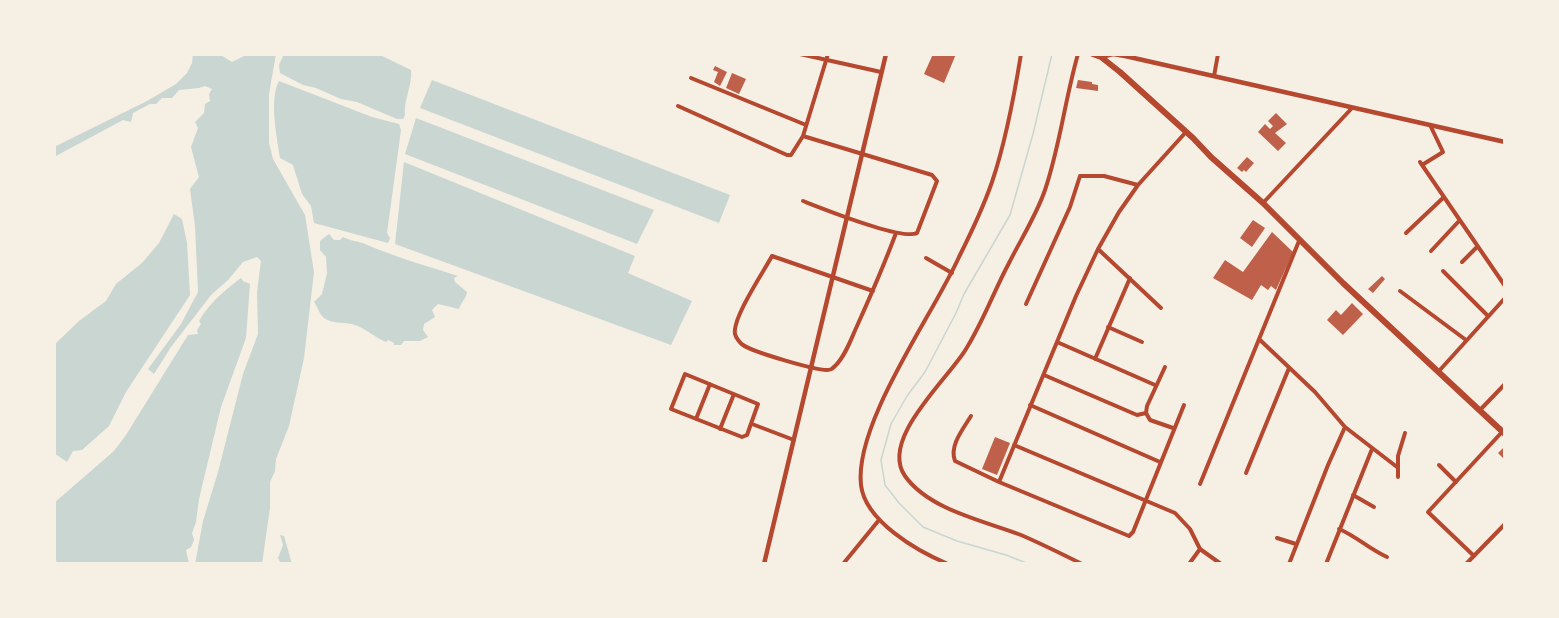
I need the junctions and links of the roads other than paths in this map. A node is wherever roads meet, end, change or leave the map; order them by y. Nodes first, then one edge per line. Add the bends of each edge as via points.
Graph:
1 (800, 54) edge
2 (828, 54) edge
3 (886, 54) edge
4 (1020, 54) edge
5 (1078, 54) edge
6 (1093, 54) edge
7 (1218, 54) edge
8 (1101, 57) junction
9 (826, 61) junction
10 (881, 72) junction
11 (1214, 76) junction
12 (691, 78) dead end
13 (678, 106) dead end
14 (1352, 108) junction
15 (806, 125) junction
16 (1431, 127) junction
17 (1186, 132) junction
18 (803, 136) junction
19 (1505, 142) edge
20 (862, 153) junction
21 (1138, 185) junction
22 (1443, 196) junction
23 (802, 201) dead end
24 (1263, 203) junction
25 (847, 217) junction
26 (1460, 221) junction
27 (896, 233) junction
28 (1406, 233) dead end
29 (1299, 241) junction
30 (1477, 247) junction
31 (1098, 249) junction
32 (1431, 251) dead end
33 (926, 258) dead end
34 (1462, 262) dead end
35 (1443, 271) dead end
36 (952, 273) junction
37 (833, 277) junction
38 (1130, 278) junction
39 (1505, 286) edge
40 (873, 291) junction
41 (1400, 291) dead end
42 (1505, 298) edge
43 (1026, 304) dead end
44 (1161, 308) dead end
45 (1488, 316) junction
46 (1108, 327) junction
47 (1259, 339) junction
48 (1466, 340) junction
49 (1057, 342) junction
50 (1142, 342) dead end
51 (1095, 359) junction
52 (811, 367) junction
53 (1165, 367) dead end
54 (1289, 368) junction
55 (1439, 371) junction
56 (1044, 375) junction
57 (710, 384) junction
58 (1505, 384) edge
59 (1155, 385) junction
60 (734, 393) junction
61 (1030, 405) junction
62 (1184, 405) dead end
63 (1480, 410) junction
64 (1146, 413) junction
65 (970, 416) dead end
66 (696, 419) junction
67 (752, 424) junction
68 (1345, 427) junction
69 (1173, 428) junction
70 (720, 429) junction
71 (1405, 433) dead end
72 (1504, 433) edge
73 (794, 440) junction
74 (1014, 445) junction
75 (1372, 449) junction
76 (1160, 462) junction
77 (1439, 465) dead end
78 (1397, 467) junction
79 (1246, 473) dead end
80 (1398, 477) dead end
81 (999, 482) junction
82 (1456, 482) junction
83 (1200, 484) dead end
84 (1353, 495) junction
85 (1145, 500) junction
86 (1374, 507) dead end
87 (879, 520) junction
88 (1505, 524) edge
89 (1339, 529) junction
90 (1277, 538) dead end
91 (1296, 544) junction
92 (1200, 549) junction
93 (1474, 556) junction
94 (1387, 557) dead end
95 (764, 564) edge
96 (843, 564) edge
97 (948, 564) edge
98 (1082, 564) edge
99 (1189, 564) edge
100 (1221, 564) edge
101 (1289, 564) edge
102 (1326, 564) edge
103 (1466, 564) edge

1 - 9 street
2 - 9 street
3 - 10 street
4 - 36 street via 1015,92 993,180
5 - 98 street via 1038,209 966,349 916,414 907,431 900,463 904,475 930,498
6 - 8 highway
7 - 11 street
8 - 11 street via 1119,55
8 - 17 highway
9 - 10 street
9 - 15 street
10 - 20 street
11 - 14 street
12 - 15 street
13 - 18 street via 788,155
14 - 16 street
14 - 24 street
15 - 18 street
16 - 19 street
16 - 22 street via 1443,152 1421,163
17 - 21 street
17 - 24 highway
18 - 20 street
20 - 25 street
20 - 27 street via 937,178 917,233
21 - 31 street
21 - 43 street via 1104,176 1080,176
22 - 26 street
22 - 28 street
23 - 25 street
24 - 29 highway
25 - 27 street
25 - 37 street
26 - 30 street
26 - 32 street
27 - 40 street
29 - 47 street
29 - 55 highway
30 - 34 street
30 - 39 street
31 - 38 street
31 - 49 street
33 - 36 street
35 - 45 street
36 - 87 street via 886,394 869,436 861,485 866,503
37 - 40 street
37 - 52 street
37 - 52 street via 772,256 735,324 735,335 743,345
38 - 44 street
38 - 46 street
40 - 52 street via 840,361 830,369
41 - 48 street
42 - 45 street
45 - 48 street
46 - 50 street
46 - 51 street
47 - 54 street
47 - 83 street
48 - 55 street
49 - 51 street
49 - 56 street
51 - 59 street
52 - 73 street
53 - 59 street
54 - 68 street
54 - 79 street
55 - 63 highway
56 - 61 street
56 - 64 street via 1137,415
57 - 60 street
57 - 66 street
57 - 66 street via 685,374 670,409
58 - 63 street
59 - 64 street
60 - 67 street via 758,404
60 - 70 street
61 - 74 street
61 - 76 street
62 - 69 street
63 - 72 highway
64 - 69 street via 1150,420
65 - 81 street via 953,455 956,461
66 - 70 street
67 - 70 street via 744,437
67 - 73 street
68 - 75 street
68 - 91 street
69 - 76 street
71 - 78 street
72 - 82 street
73 - 95 street
74 - 81 street
74 - 85 street
75 - 78 street
75 - 84 street
76 - 85 street
77 - 82 street
78 - 80 street
81 - 85 street via 1125,536 1133,532
82 - 93 street via 1428,512
84 - 86 street
84 - 89 street
85 - 92 street via 1179,516
87 - 96 street
87 - 97 street via 927,555
88 - 93 street
89 - 94 street
89 - 102 street
90 - 91 street
91 - 101 street
92 - 99 street
92 - 100 street
93 - 103 street

